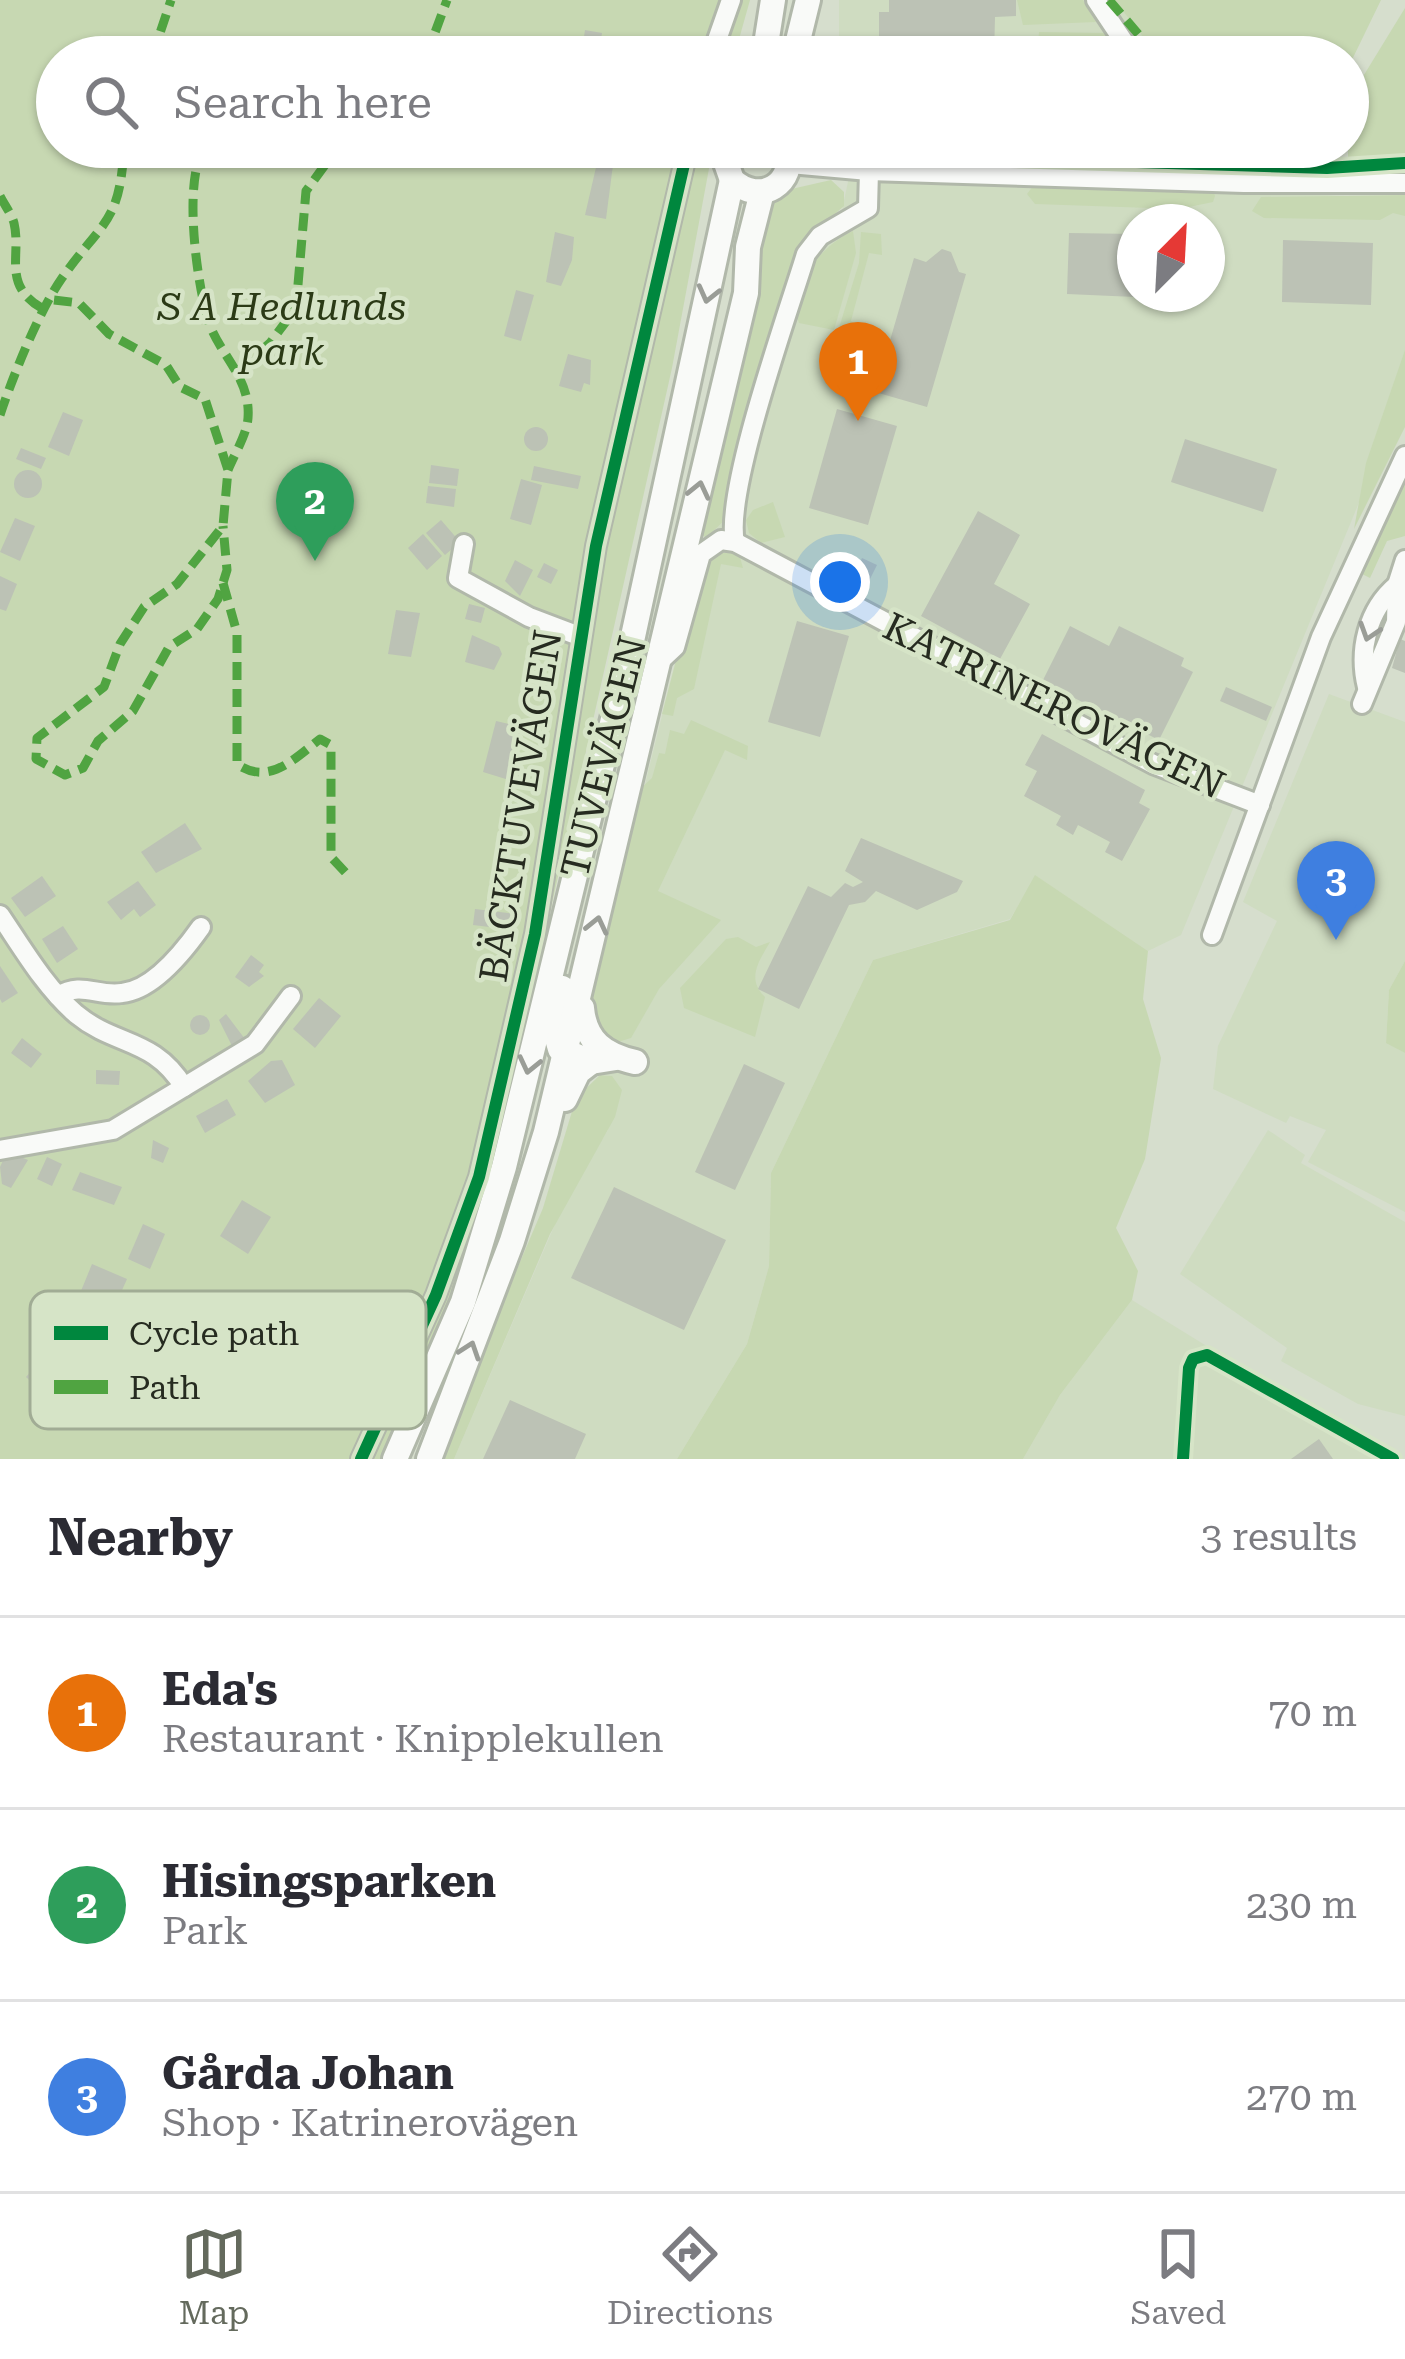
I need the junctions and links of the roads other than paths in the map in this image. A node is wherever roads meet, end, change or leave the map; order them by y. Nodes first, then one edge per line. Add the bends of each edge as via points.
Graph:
1 (731, 0) edge
2 (773, 0) edge
3 (808, 0) edge
4 (1096, 0) edge
5 (718, 36) edge
6 (767, 36) edge
7 (799, 36) edge
8 (1121, 36) edge
9 (686, 168) edge
10 (727, 168) edge
11 (732, 168) edge
12 (784, 168) edge
13 (854, 168) edge
14 (1147, 168) edge
15 (869, 171) junction
16 (1147, 179) junction
17 (1405, 183) edge
18 (762, 192) junction
19 (1405, 456) edge
20 (735, 542) junction
21 (464, 544) dead end
22 (1405, 560) edge
23 (579, 636) junction
24 (659, 662) junction
25 (1364, 695) dead end
26 (1260, 805) junction
27 (0, 915) edge
28 (201, 927) dead end
29 (1212, 935) dead end
30 (557, 952) junction
31 (581, 994) junction
32 (58, 996) junction
33 (291, 996) dead end
34 (566, 1054) junction
35 (614, 1060) junction
36 (184, 1087) junction
37 (0, 1150) edge
38 (512, 1241) junction
39 (426, 1317) edge
40 (426, 1387) edge
41 (375, 1429) edge
42 (408, 1429) edge
43 (361, 1459) edge
44 (395, 1459) edge
45 (429, 1459) edge

1 - 5 street
2 - 6 main road
3 - 7 main road
4 - 8 street
9 - 23 street, BÄCKTUVEVÄGEN
10 -> 30 main road, TUVEVÄGEN via 632,641
11 - 18 main road via 745,190
12 - 18 main road via 778,186
13 - 15 street
14 - 16 street
15 - 16 street
15 - 20 street via 868,208 820,236 806,254 742,469
16 - 17 street
24 -> 18 main road, TUVEVÄGEN
19 - 26 street, KATRINEROVÄGEN via 1322,637
20 - 24 street via 716,542 697,561 675,647
20 - 26 street, KATRINEROVÄGEN via 1135,755
21 - 23 street, BÄCKTUVEVÄGEN via 458,578
22 - 25 street via 1364,638
23 - 39 street, BÄCKTUVEVÄGEN via 535,934 478,1177
31 -> 24 main road, TUVEVÄGEN
26 - 29 street, KATRINEROVÄGEN
27 - 32 street
28 - 32 street via 142,986 122,993 72,987
30 - 34 main road via 565,971 556,1035
30 -> 40 main road, TUVEVÄGEN via 504,1167 463,1302
31 - 34 main road, TUVEVÄGEN
31 - 35 main road via 589,1036
32 - 36 street via 95,1026 162,1057
33 - 36 street via 255,1044
34 - 35 main road
34 - 38 main road, TUVEVÄGEN
35 - 38 main road via 578,1072
36 - 37 street via 113,1130
45 -> 38 main road, TUVEVÄGEN
41 - 43 street, BÄCKTUVEVÄGEN
42 -> 44 main road, TUVEVÄGEN

